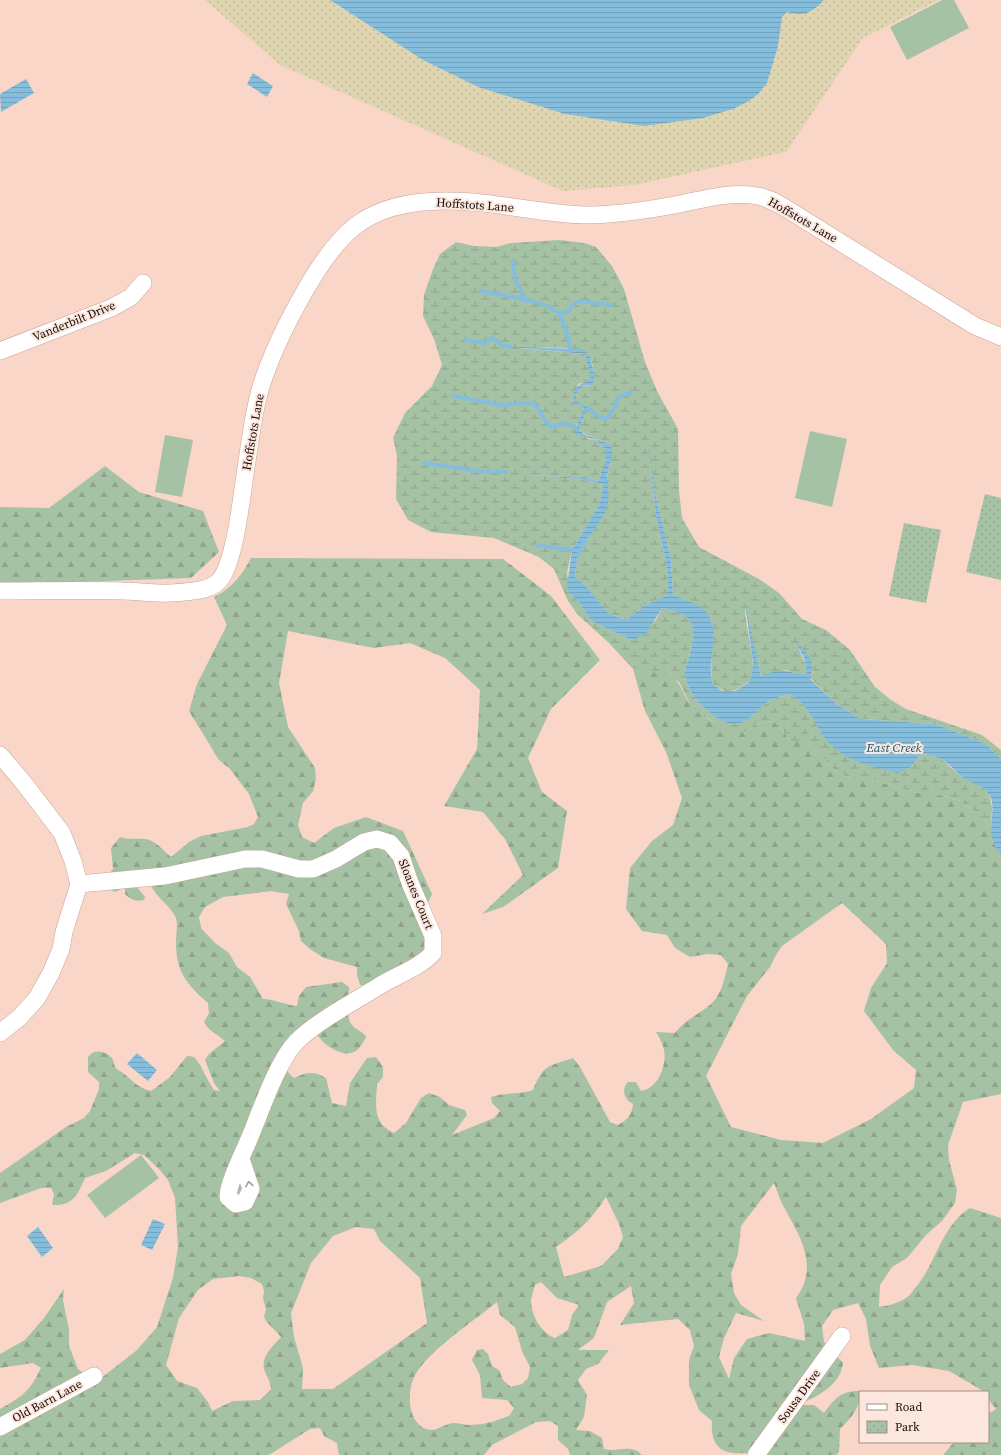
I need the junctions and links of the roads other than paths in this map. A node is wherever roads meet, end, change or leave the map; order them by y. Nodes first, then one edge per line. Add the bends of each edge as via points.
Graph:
1 (142, 283) dead end
2 (1001, 337) edge
3 (0, 351) edge
4 (0, 591) edge
5 (0, 755) edge
6 (79, 884) junction
7 (0, 1033) edge
8 (241, 1159) dead end
9 (842, 1336) dead end
10 (94, 1376) dead end
11 (0, 1427) edge
12 (756, 1455) edge

1 - 3 street, Vanderbilt Drive via 131,297 111,308
2 - 4 street, Hoffstots Lane via 975,326 787,209 756,195 731,194 653,209 589,215 444,201 388,209 372,215 341,237 320,266 283,332 260,390 235,540 226,570 219,581 196,590 167,593
5 - 6 street via 62,833
6 - 7 street via 61,949 51,973 37,998 20,1017
6 - 8 street, Sloanes Court via 166,876 245,859 262,859 298,869 313,869 364,842 377,839 390,843 401,856 433,936 433,953 424,962 326,1019 297,1042 269,1089
9 - 12 street, Sousa Drive
10 - 11 street, Old Barn Lane

